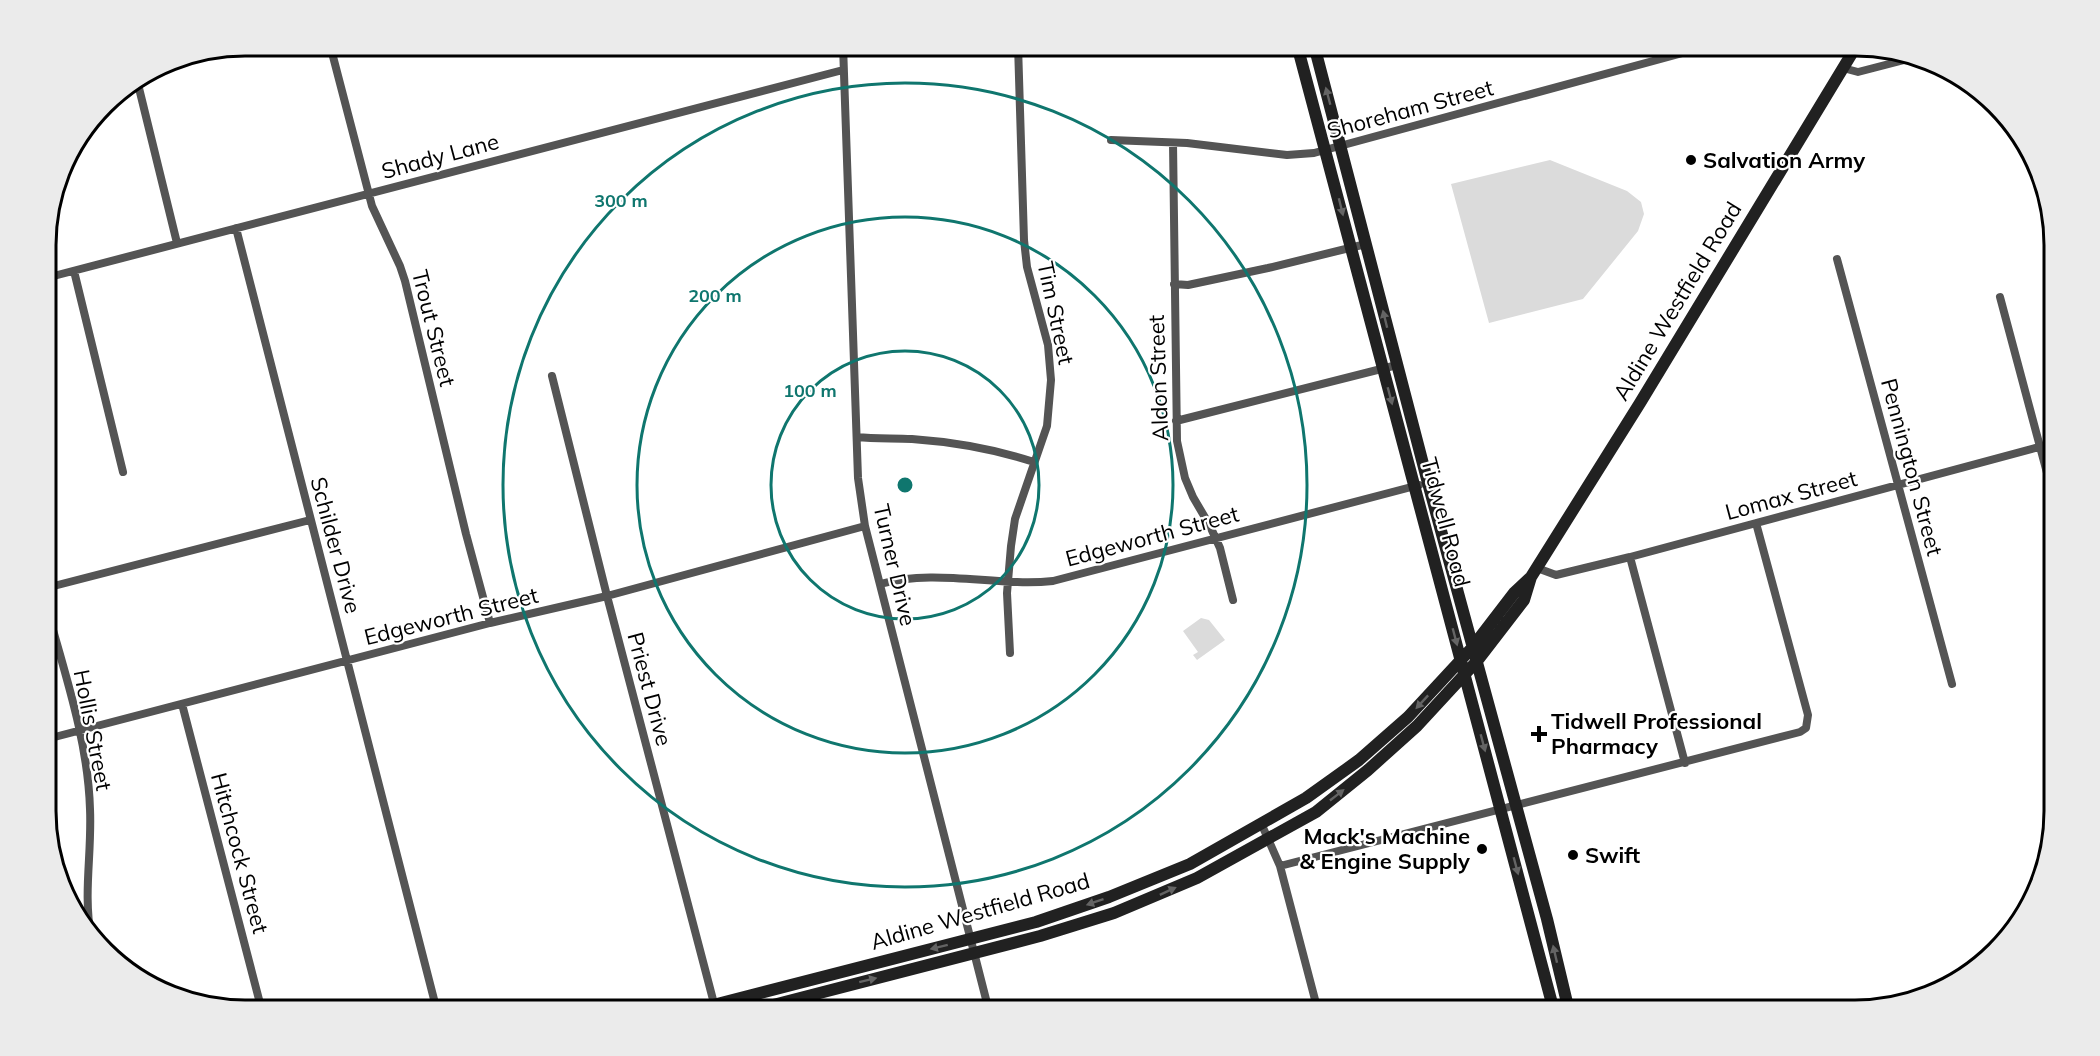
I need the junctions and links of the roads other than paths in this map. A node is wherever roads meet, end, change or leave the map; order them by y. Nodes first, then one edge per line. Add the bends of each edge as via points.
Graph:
1 (333, 56) edge
2 (843, 56) edge
3 (1018, 56) edge
4 (1300, 56) edge
5 (1317, 56) edge
6 (1672, 56) edge
7 (1850, 56) edge
8 (1900, 61) edge
9 (1843, 68) junction
10 (843, 70) junction
11 (139, 87) edge
12 (1111, 140) dead end
13 (1173, 143) junction
14 (1342, 147) junction
15 (1326, 150) junction
16 (369, 194) junction
17 (236, 228) junction
18 (177, 243) junction
19 (1366, 244) junction
20 (1351, 248) junction
21 (1838, 258) dead end
22 (74, 271) junction
23 (56, 275) edge
24 (1174, 284) junction
25 (2000, 297) dead end
26 (1397, 365) junction
27 (1383, 369) junction
28 (552, 376) dead end
29 (1176, 421) junction
30 (857, 437) junction
31 (2044, 445) edge
32 (2040, 446) junction
33 (2044, 461) edge
34 (1034, 462) junction
35 (123, 472) dead end
36 (1428, 483) junction
37 (1898, 484) junction
38 (1414, 487) junction
39 (310, 520) junction
40 (1756, 523) junction
41 (865, 526) junction
42 (1216, 538) junction
43 (1630, 557) junction
44 (1534, 573) junction
45 (1007, 582) junction
46 (880, 584) junction
47 (56, 585) edge
48 (607, 596) junction
49 (1233, 600) dead end
50 (490, 623) junction
51 (56, 642) edge
52 (1473, 646) junction
53 (1010, 654) dead end
54 (1461, 659) junction
55 (348, 661) junction
56 (1477, 661) junction
57 (1465, 673) junction
58 (1952, 684) dead end
59 (182, 704) junction
60 (80, 731) junction
61 (56, 737) edge
62 (1359, 760) junction
63 (1685, 763) junction
64 (1368, 770) junction
65 (1515, 806) junction
66 (1500, 810) junction
67 (1262, 823) junction
68 (1268, 838) junction
69 (1280, 866) junction
70 (89, 918) edge
71 (1547, 919) junction
72 (1531, 921) junction
73 (970, 939) junction
74 (974, 953) junction
75 (839, 971) junction
76 (843, 986) junction
77 (259, 1000) edge
78 (434, 1000) edge
79 (713, 1000) edge
80 (742, 1000) edge
81 (791, 1000) edge
82 (986, 1000) edge
83 (1315, 1000) edge
84 (1551, 1000) edge
85 (1566, 1000) edge

1 - 16 street, Trout Street
2 - 10 street, Turner Drive
3 - 34 street, Tim Street via 1024,240 1027,267 1048,345 1051,380 1047,426
4 - 15 main road, Tidwell Road
14 -> 5 main road, Tidwell Road
6 - 14 street, Shoreham Street
7 - 9 main road, Aldine Westfield Road
8 - 9 street via 1858,72
9 - 44 main road, Aldine Westfield Road
10 - 16 street, Shady Lane
10 - 30 street, Turner Drive
11 - 18 street
12 - 13 street, Shoreham Street
13 - 15 street, Shoreham Street via 1287,155
13 - 24 street, Aldon Street
14 - 15 street, Shoreham Street
14 - 19 main road, Tidwell Road
15 -> 20 main road, Tidwell Road
16 - 17 street, Shady Lane
16 - 50 street, Trout Street via 405,280
17 - 18 street, Shady Lane
17 - 39 street, Schilder Drive
18 - 22 street, Shady Lane
19 - 20 street
26 -> 19 main road, Tidwell Road
20 - 24 street via 1188,285
20 - 27 main road, Tidwell Road
21 - 37 street, Pennington Street
22 - 23 street, Shady Lane
22 - 35 street
24 - 29 street, Aldon Street
25 - 32 street
26 - 27 street
26 - 36 main road, Tidwell Road
27 - 29 street
27 -> 38 main road, Tidwell Road
28 - 48 street, Priest Drive
29 - 42 street, Aldon Street via 1185,478
30 - 34 street via 987,448
30 - 41 street, Turner Drive
31 - 32 street, Lomax Street
32 - 33 street
32 - 37 street, Lomax Street
34 - 45 street, Tim Street via 1016,519
36 - 38 street, Edgeworth Street
36 - 52 main road, Tidwell Road
37 - 40 street, Lomax Street
37 - 58 street, Pennington Street
38 - 42 street, Edgeworth Street
38 -> 54 main road, Tidwell Road
39 - 47 street
39 - 55 street, Schilder Drive
40 - 43 street, Lomax Street
40 - 63 street via 1808,715 1806,728
41 - 46 street, Turner Drive
41 - 48 street, Edgeworth Street
42 - 45 street, Edgeworth Street via 1053,581
42 - 49 street, Aldon Street
43 - 44 street, Lomax Street via 1556,575
43 - 63 street
44 - 52 main road, Aldine Westfield Road
44 - 56 main road, Aldine Westfield Road via 1524,600
45 - 46 street, Edgeworth Street via 922,578
45 - 53 street, Tim Street
46 - 73 street, Turner Drive
48 - 50 street, Edgeworth Street
48 - 79 street, Priest Drive
50 - 55 street, Edgeworth Street
51 - 60 street, Hollis Street
52 - 54 main road, Aldine Westfield Road
52 - 56 main road, Tidwell Road
54 - 57 main road, Tidwell Road
54 -> 62 main road, Aldine Westfield Road via 1408,717
55 - 59 street, Edgeworth Street
55 - 78 street, Schilder Drive
56 - 57 main road, Aldine Westfield Road
56 - 65 main road, Tidwell Road
57 - 64 main road, Aldine Westfield Road via 1417,726
57 -> 66 main road, Tidwell Road
59 - 60 street, Edgeworth Street
59 - 77 street, Hitchcock Street
60 - 61 street, Edgeworth Street
60 - 70 street, Hollis Street via 90,810
62 - 64 main road
62 - 67 main road, Aldine Westfield Road
63 - 65 street
68 -> 64 main road, Aldine Westfield Road via 1316,812
65 - 66 street
65 - 71 main road, Tidwell Road
66 - 69 street
66 -> 72 main road, Tidwell Road
67 - 68 street
67 -> 73 main road, Aldine Westfield Road via 1190,864 1130,889 1036,922
68 - 69 street
74 -> 68 main road, Aldine Westfield Road via 1135,905 1197,878
69 - 83 street
71 - 72 main road
85 -> 71 main road, Tidwell Road
72 - 84 main road, Tidwell Road
73 - 74 street, Turner Drive
73 -> 75 main road, Aldine Westfield Road
76 -> 74 main road, Aldine Westfield Road
74 - 82 street, Turner Drive
75 - 76 main road
75 - 80 main road, Aldine Westfield Road
76 - 81 main road, Aldine Westfield Road

